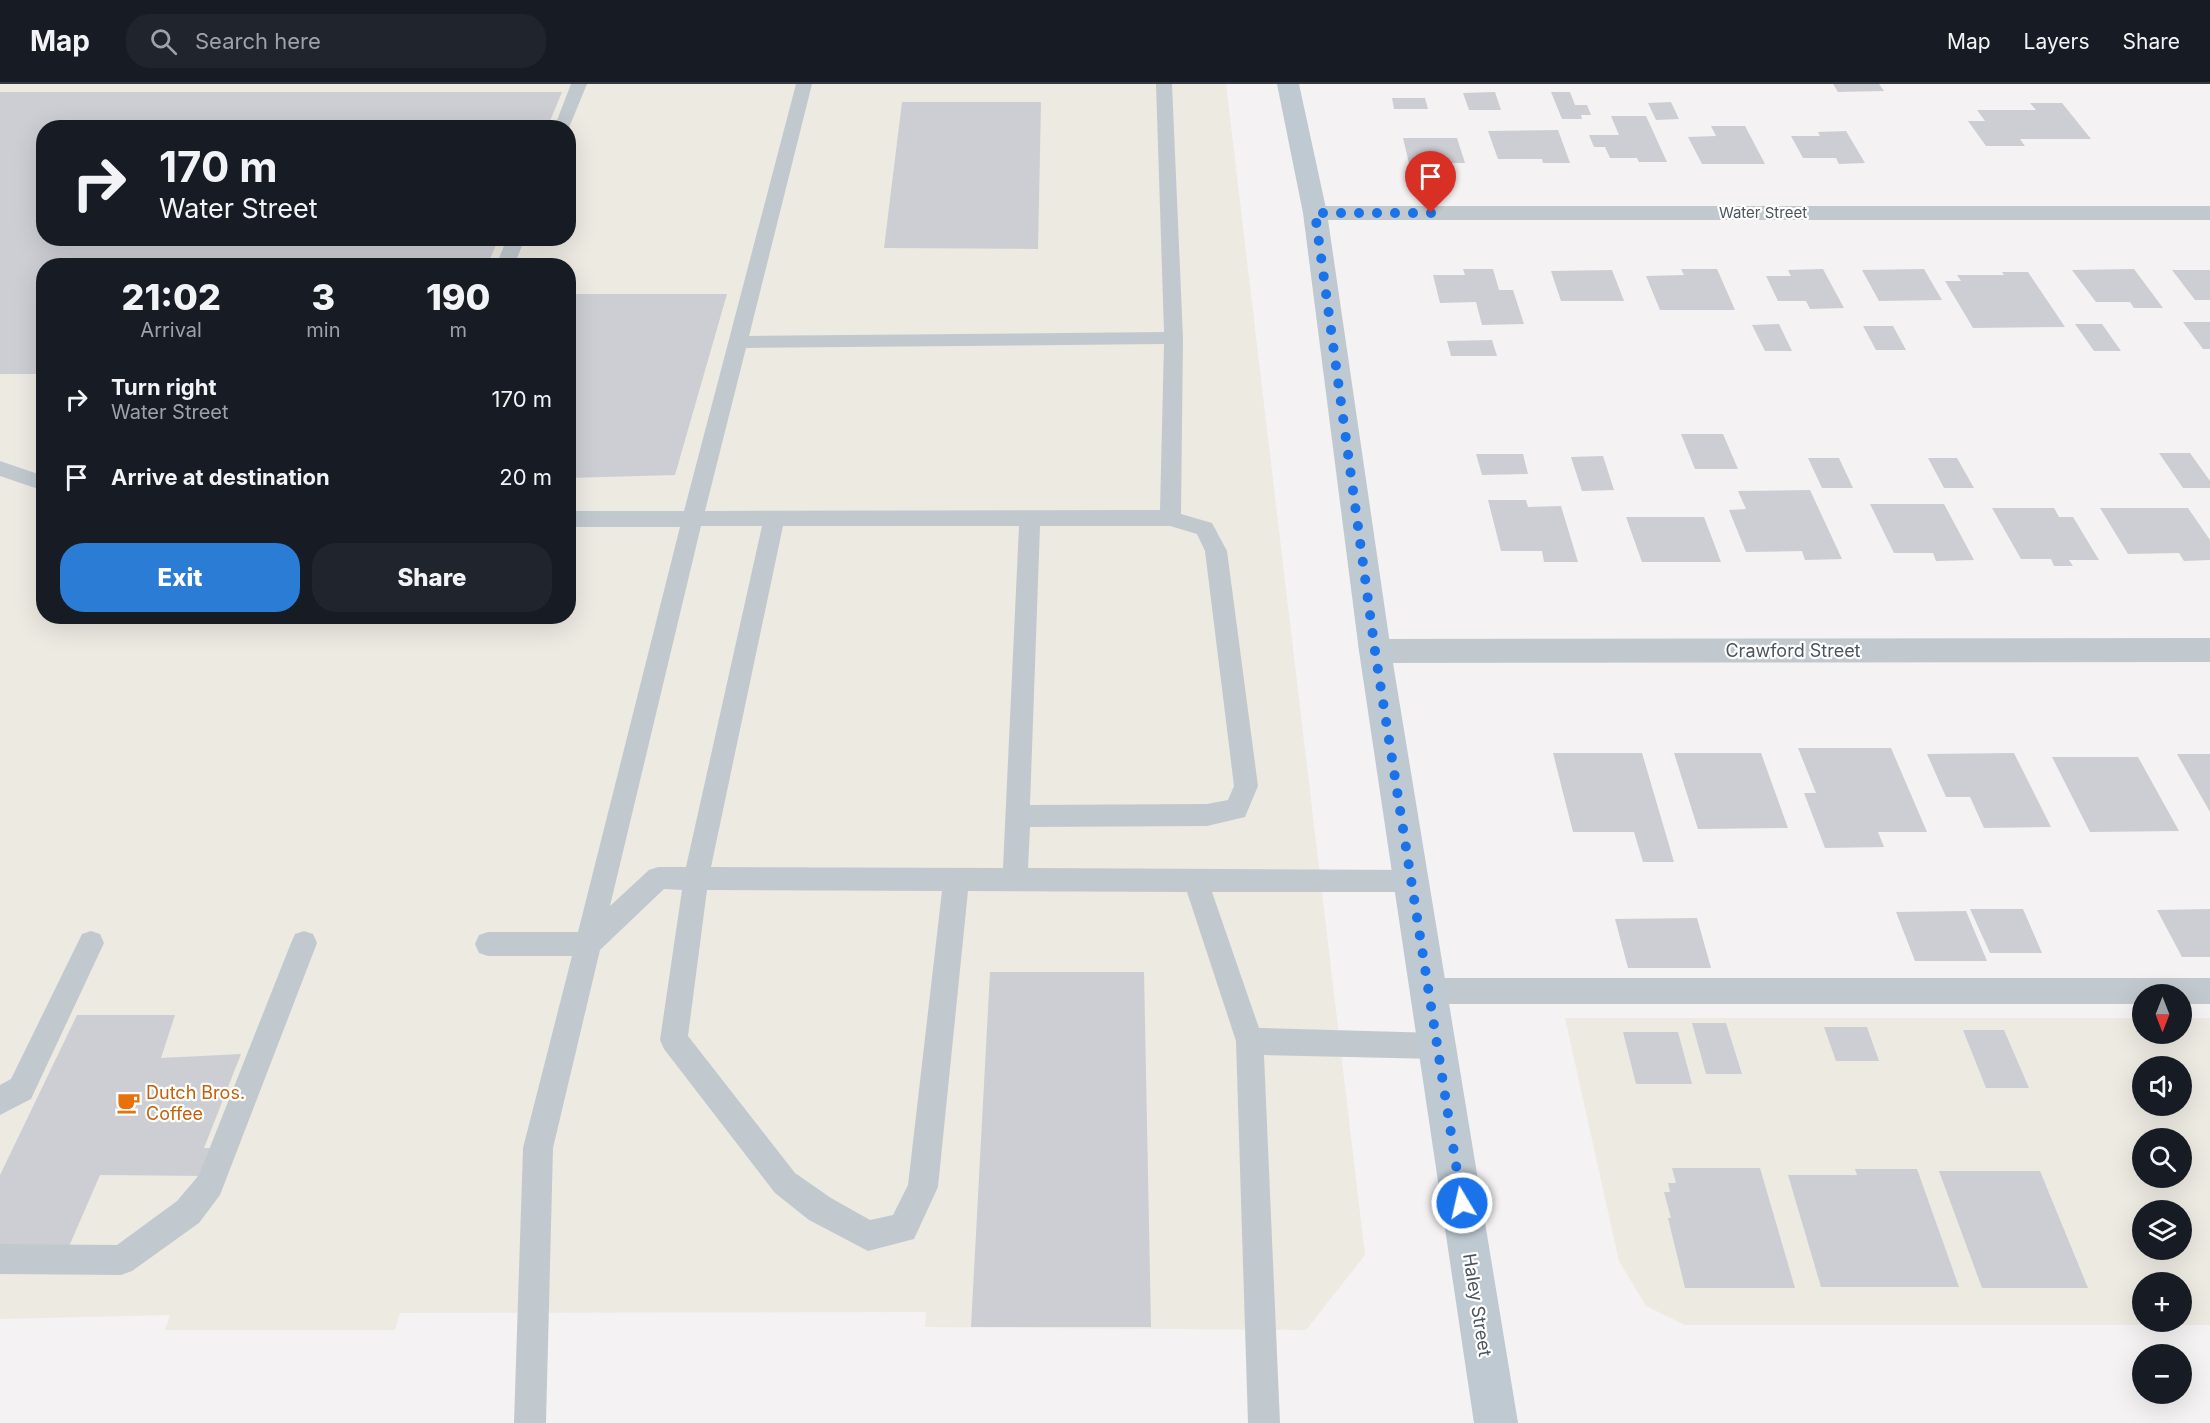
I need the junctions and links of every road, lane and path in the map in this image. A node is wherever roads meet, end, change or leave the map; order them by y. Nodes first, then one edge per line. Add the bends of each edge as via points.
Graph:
1 (579, 84) edge
2 (804, 84) edge
3 (1164, 84) edge
4 (1288, 84) edge
5 (565, 120) edge
6 (1315, 213) junction
7 (2210, 213) edge
8 (1174, 338) junction
9 (737, 342) junction
10 (0, 468) edge
11 (36, 481) edge
12 (1170, 518) junction
13 (576, 519) edge
14 (1030, 519) junction
15 (692, 520) junction
16 (774, 520) junction
17 (2210, 650) edge
18 (1375, 651) junction
19 (1017, 816) junction
20 (696, 878) junction
21 (956, 879) junction
22 (1015, 880) junction
23 (1196, 881) junction
24 (1411, 881) junction
25 (91, 943) dead end
26 (304, 943) dead end
27 (488, 944) dead end
28 (588, 944) junction
29 (1428, 991) junction
30 (2210, 991) edge
31 (1250, 1041) junction
32 (1437, 1046) junction
33 (0, 1101) edge
34 (0, 1259) edge
35 (530, 1423) edge
36 (1264, 1423) edge
37 (1496, 1423) edge

1 - 5 lane
2 - 9 lane
3 - 8 lane
4 - 6 main road, Haley Street
6 - 7 street, Water Street
6 - 18 main road, Haley Street
8 - 9 lane
8 - 12 lane
9 - 15 lane
10 - 11 lane
12 - 14 lane
12 - 19 lane via 1205,529 1216,551 1246,786 1236,809 1207,815
13 - 15 lane
14 - 16 lane
14 - 19 lane
15 - 16 lane
15 - 28 lane
16 - 20 lane
17 - 18 street, Crawford Street
18 - 24 main road, Haley Street
19 - 22 lane
20 - 21 lane
20 - 21 lane via 674,1040 785,1183 820,1209 868,1236 903,1228 923,1187
20 - 28 lane via 657,878
21 - 22 lane
22 - 23 lane
23 - 24 lane
23 - 31 lane
24 - 29 main road, Haley Street
25 - 33 lane via 21,1089
26 - 34 lane via 210,1185 188,1212 121,1260
27 - 28 lane
28 - 35 lane via 538,1148
29 - 30 lane
29 - 32 main road, Haley Street
31 - 32 lane
31 - 36 lane
32 - 37 main road, Haley Street

